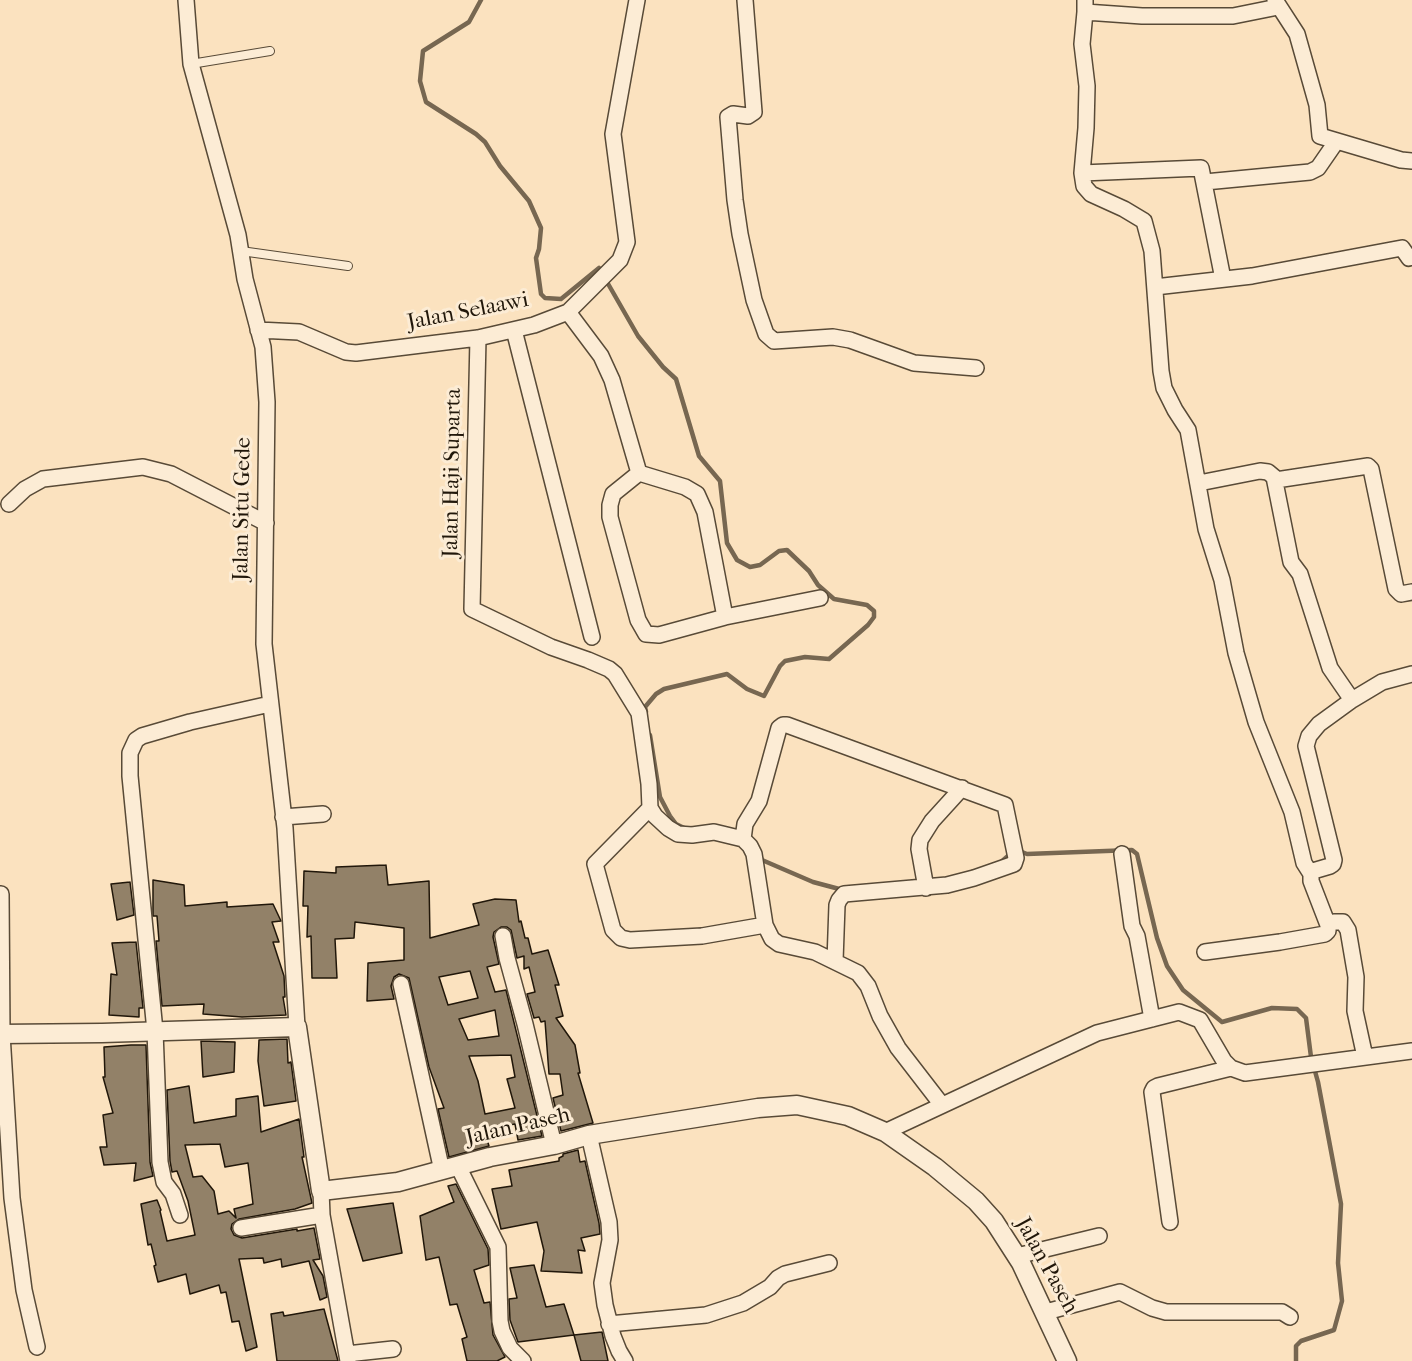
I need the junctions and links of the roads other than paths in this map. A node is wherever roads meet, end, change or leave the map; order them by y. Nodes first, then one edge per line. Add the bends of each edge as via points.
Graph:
1 (186, 0) edge
2 (637, 0) edge
3 (745, 0) edge
4 (1276, 4) edge
5 (1085, 6) edge
6 (270, 51) dead end
7 (191, 64) junction
8 (1336, 142) junction
9 (1412, 161) edge
10 (1082, 173) junction
11 (1205, 182) junction
12 (241, 250) junction
13 (1412, 257) edge
14 (348, 266) dead end
15 (1223, 279) junction
16 (1155, 287) junction
17 (568, 312) junction
18 (258, 330) junction
19 (514, 330) junction
20 (478, 338) junction
21 (976, 368) dead end
22 (639, 473) junction
23 (1276, 480) junction
24 (1199, 483) junction
25 (9, 504) dead end
26 (266, 522) junction
27 (1412, 592) edge
28 (820, 598) dead end
29 (725, 617) junction
30 (591, 637) dead end
31 (1412, 674) edge
32 (1352, 700) junction
33 (270, 704) junction
34 (962, 788) junction
35 (650, 807) junction
36 (323, 814) dead end
37 (283, 816) junction
38 (743, 835) junction
39 (1122, 854) dead end
40 (1311, 874) junction
41 (925, 883) junction
42 (1, 894) edge
43 (765, 925) junction
44 (1328, 925) junction
45 (503, 936) dead end
46 (1205, 952) dead end
47 (835, 961) junction
48 (401, 984) dead end
49 (1152, 1018) junction
50 (297, 1027) junction
51 (155, 1031) junction
52 (1, 1034) edge
53 (1412, 1051) edge
54 (1365, 1057) junction
55 (1231, 1068) junction
56 (942, 1106) junction
57 (885, 1132) junction
58 (589, 1135) junction
59 (554, 1145) junction
60 (450, 1169) junction
61 (321, 1191) junction
62 (180, 1215) dead end
63 (322, 1215) junction
64 (1170, 1222) dead end
65 (241, 1228) dead end
66 (1099, 1236) dead end
67 (1017, 1256) junction
68 (829, 1263) dead end
69 (1046, 1312) junction
70 (1290, 1317) dead end
71 (609, 1324) junction
72 (37, 1347) dead end
73 (393, 1349) dead end
74 (347, 1357) edge
75 (523, 1361) edge
76 (625, 1361) edge
77 (1067, 1361) edge

1 - 7 street, Jalan Situ Gede
2 - 17 street, Jalan Selaawi via 613,134 627,242 620,260
3 - 21 street via 754,112 728,117 740,234 754,300 766,334 774,340 833,337 914,363
4 - 5 street via 1233,16 1142,16
4 - 8 street via 1297,33 1317,105 1320,136
5 - 10 street via 1082,44 1087,86
6 - 7 lane
7 - 12 street, Jalan Situ Gede
8 - 9 street
8 - 11 street via 1318,168 1310,172
10 - 11 street via 1199,167
10 - 16 street via 1084,186 1091,194 1144,221
11 - 15 street
12 - 14 lane
12 - 18 street, Jalan Situ Gede
13 - 15 street via 1408,258 1402,248
15 - 16 street
16 - 24 street via 1164,388 1188,430
17 - 19 street, Jalan Selaawi
17 - 22 street via 601,356 612,380
18 - 20 street, Jalan Selaawi via 299,332 356,353
18 - 26 street, Jalan Situ Gede via 264,347 267,402
19 - 20 street, Jalan Selaawi
19 - 30 street
20 - 35 street, Jalan Haji Suparta via 472,609 615,674 639,713
22 - 29 street via 697,494 705,512
22 - 29 street via 613,494 610,517 638,620 646,634 659,635
23 - 24 street via 1268,472 1260,471
23 - 27 street via 1368,466 1396,589 1401,594
23 - 32 street via 1289,558 1300,574 1330,669
24 - 40 street via 1206,529 1222,580 1249,699
25 - 26 street via 43,479 143,467 171,474
26 - 33 street, Jalan Situ Gede via 264,644
28 - 29 street
31 - 32 street via 1382,682
32 - 40 street via 1320,724 1306,746 1334,860 1330,866
33 - 37 street, Jalan Situ Gede
33 - 51 street via 142,736 132,746 130,776
34 - 38 street via 783,725 759,801
34 - 41 street via 920,840
34 - 41 street via 1005,805 1014,864 974,878
35 - 38 street via 661,823 678,834
35 - 43 street via 595,866 613,930 630,940 702,936
36 - 37 street
37 - 50 street, Jalan Situ Gede
38 - 43 street via 754,854
39 - 49 street via 1132,926
40 - 44 street
41 - 47 street via 841,897 837,905
42 - 52 street
43 - 47 street via 779,944
44 - 46 street via 1325,934
44 - 54 street via 1343,922 1348,930 1356,977 1355,1011
45 - 59 street
47 - 56 street via 858,973 868,986 898,1048
48 - 60 street
49 - 55 street via 1179,1012 1200,1020
49 - 56 street via 1097,1034
50 - 51 street
50 - 61 street
51 - 52 street
51 - 62 street via 160,1162 164,1182
52 - 72 street via 15,1233
53 - 54 street
54 - 55 street via 1245,1073
55 - 64 street via 1158,1086 1152,1092
56 - 57 street
57 - 58 street, Jalan Paseh via 848,1116 797,1105
57 - 67 street, Jalan Paseh via 976,1201
58 - 59 street, Jalan Paseh
58 - 71 street via 609,1222 610,1240 602,1283
59 - 60 street, Jalan Paseh
60 - 61 street, Jalan Paseh via 398,1182
60 - 75 street via 498,1247 502,1331 510,1348
61 - 63 street
63 - 65 street
63 - 74 street
66 - 67 street
67 - 69 street, Jalan Paseh
68 - 71 street via 785,1274 743,1303 706,1315
69 - 70 street via 1120,1292 1166,1312 1282,1312
69 - 77 street, Jalan Paseh
71 - 76 street
73 - 74 street

